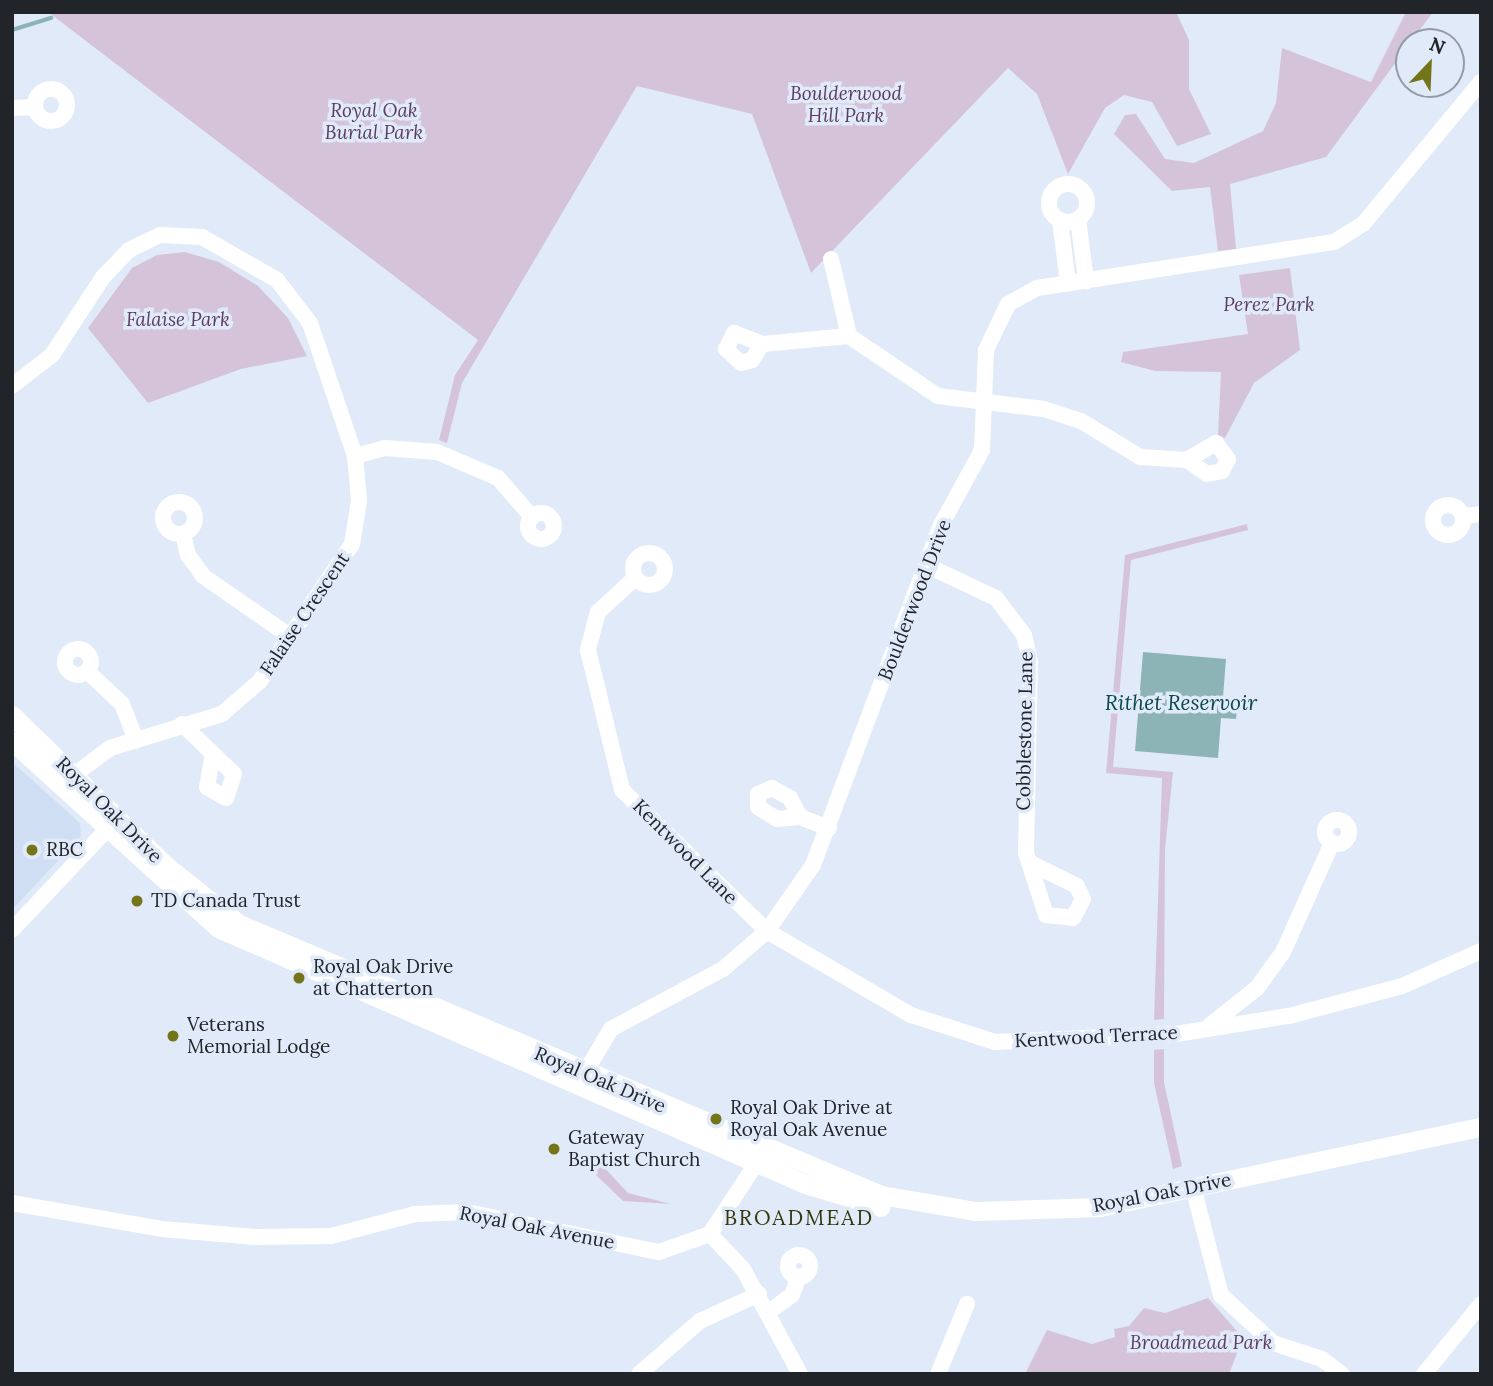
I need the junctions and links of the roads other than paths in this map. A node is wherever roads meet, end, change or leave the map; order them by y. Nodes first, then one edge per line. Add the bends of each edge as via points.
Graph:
1 (1481, 82) edge
2 (36, 107) dead end
3 (12, 108) edge
4 (1078, 219) junction
5 (1060, 220) junction
6 (831, 260) dead end
7 (1086, 281) junction
8 (1068, 283) junction
9 (849, 336) junction
10 (762, 344) dead end
11 (12, 386) edge
12 (984, 399) junction
13 (355, 456) junction
14 (1186, 460) dead end
15 (1481, 514) edge
16 (1463, 516) dead end
17 (532, 517) dead end
18 (183, 534) dead end
19 (928, 566) junction
20 (635, 578) dead end
21 (291, 638) junction
22 (87, 671) dead end
23 (12, 715) edge
24 (182, 724) junction
25 (136, 740) junction
26 (12, 741) edge
27 (212, 758) dead end
28 (74, 775) junction
29 (800, 817) dead end
30 (112, 825) junction
31 (829, 828) junction
32 (1332, 843) dead end
33 (1032, 864) dead end
34 (12, 930) edge
35 (767, 931) junction
36 (1481, 951) edge
37 (1208, 1028) junction
38 (581, 1079) junction
39 (1481, 1127) edge
40 (1481, 1139) edge
41 (762, 1157) junction
42 (1195, 1194) junction
43 (12, 1203) edge
44 (710, 1234) junction
45 (799, 1276) dead end
46 (759, 1294) junction
47 (967, 1304) dead end
48 (1481, 1304) edge
49 (769, 1311) junction
50 (639, 1374) edge
51 (800, 1374) edge
52 (938, 1374) edge
53 (1342, 1374) edge
54 (1424, 1374) edge

1 - 7 street, Boulderwood Drive via 1363,224 1334,242
2 - 3 street
4 - 5 street
4 - 5 street via 1085,196 1063,185 1050,198
4 - 7 street
5 - 8 street
6 - 9 street
7 - 8 street, Boulderwood Drive
8 - 12 street, Boulderwood Drive via 1037,288 1008,304 990,335
9 - 10 street
9 - 12 street via 938,396
11 - 13 street, Falaise Crescent via 52,355 103,277 129,250 160,235 202,237 277,279 310,323
12 - 14 street via 1081,421 1140,457
12 - 19 street, Boulderwood Drive via 982,450 941,525
13 - 17 street via 385,448 438,452 498,478
13 - 21 street, Falaise Crescent via 359,501 352,544
15 - 16 street
18 - 21 street via 203,576
19 - 31 street, Boulderwood Drive
19 - 33 street, Cobblestone Lane via 990,593 1024,635 1030,662 1023,821
20 - 35 street, Kentwood Lane via 598,612 588,650 622,790
21 - 24 street, Falaise Crescent via 260,681 222,713
22 - 25 street via 122,705
23 - 28 main road, Royal Oak Drive
24 - 25 street, Falaise Crescent
24 - 27 street
25 - 28 street, Falaise Crescent via 110,748
26 - 30 main road, Royal Oak Drive
28 - 30 main road, Royal Oak Drive
29 - 31 street
30 - 34 street
30 - 38 main road, Royal Oak Drive via 208,905 239,924
31 - 35 street, Boulderwood Drive via 813,865
32 - 37 street via 1283,953 1257,988
35 - 37 street, Kentwood Terrace via 911,1015 995,1042 1083,1041
35 - 38 street, Boulderwood Drive via 723,969 611,1029
36 - 37 street, Kentwood Terrace via 1402,986 1289,1016
38 - 41 main road, Royal Oak Drive
39 - 42 main road, Royal Oak Drive
40 - 42 main road, Royal Oak Drive
41 - 42 main road, Royal Oak Drive via 881,1195 976,1210 1100,1207
41 - 44 street, Royal Oak Avenue
42 - 53 street via 1221,1294 1245,1324
43 - 44 street, Royal Oak Avenue via 234,1236 331,1236 449,1211 649,1251 680,1249
44 - 46 street
45 - 49 street via 792,1295
46 - 49 street
46 - 50 street via 701,1321
47 - 52 street
48 - 54 street
49 - 51 street

